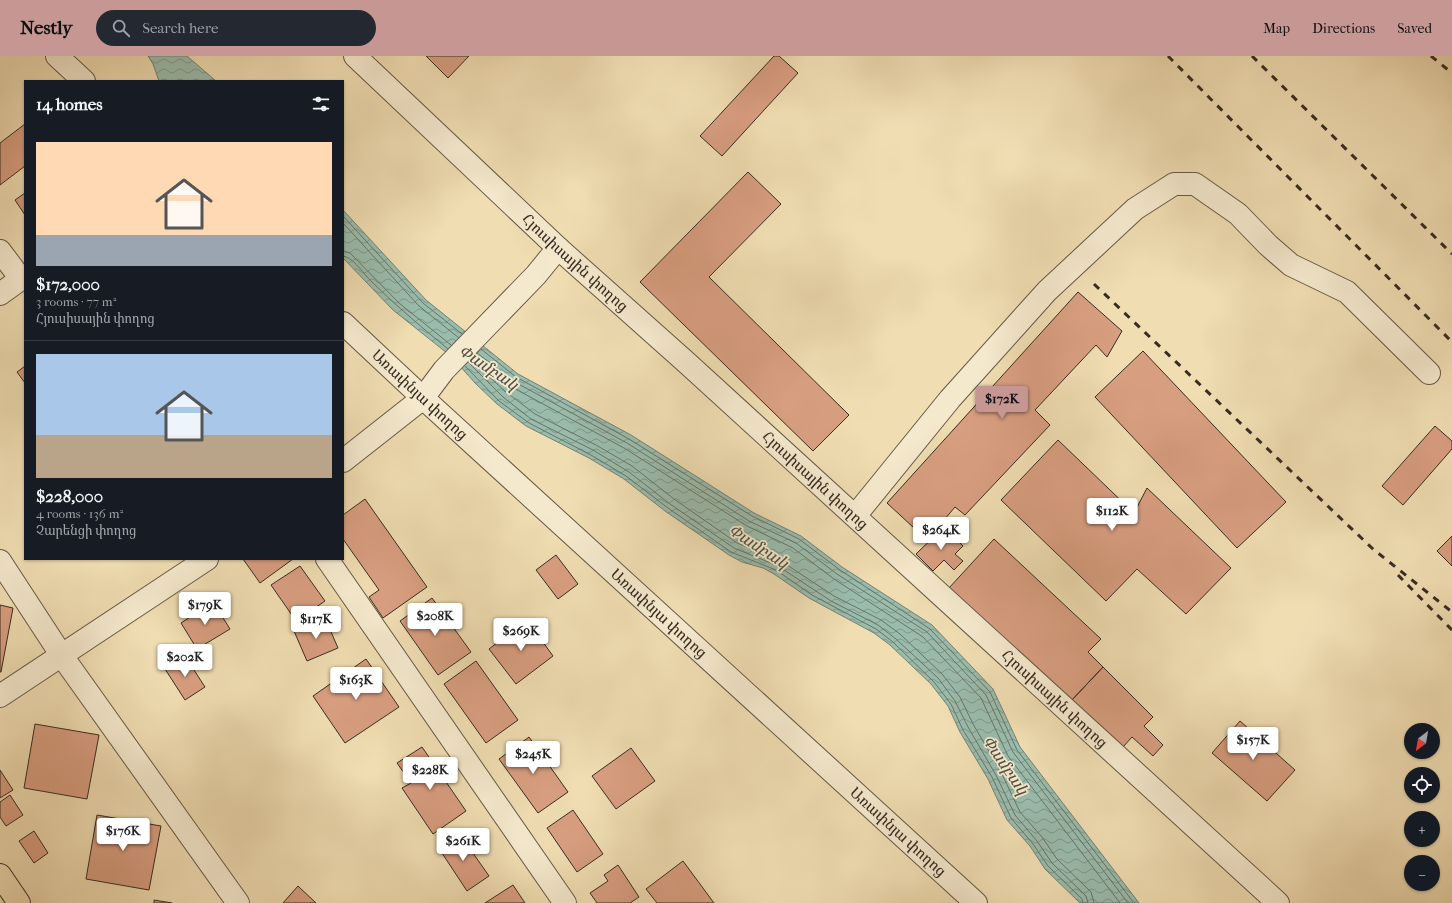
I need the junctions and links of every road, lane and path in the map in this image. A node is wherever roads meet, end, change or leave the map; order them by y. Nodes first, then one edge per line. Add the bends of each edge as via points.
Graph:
1 (57, 56) edge
2 (355, 56) edge
3 (83, 80) edge
4 (558, 248) junction
5 (0, 251) edge
6 (23, 277) edge
7 (0, 294) edge
8 (344, 324) edge
9 (1429, 373) dead end
10 (423, 398) junction
11 (344, 460) edge
12 (855, 516) junction
13 (206, 560) edge
14 (328, 560) edge
15 (0, 561) edge
16 (62, 656) junction
17 (0, 696) edge
18 (0, 875) edge
19 (19, 903) edge
20 (238, 903) edge
21 (565, 903) edge
22 (976, 903) edge
23 (1278, 903) edge

1 - 3 street
2 - 4 street, Հյուսիսային փողոց
4 - 10 street via 536,275 444,370
4 - 12 street, Հյուսիսային փողոց
5 - 6 street
6 - 7 street
8 - 10 street, Առափնյա փողոց
9 - 12 street via 1347,292 1291,265 1238,214 1195,184 1174,184 1134,209 1047,291 950,399
10 - 11 street
10 - 22 street, Առափնյա փողոց
12 - 23 street, Հյուսիսային փողոց
13 - 16 street
14 - 21 street
15 - 16 street
16 - 17 street
16 - 20 street
18 - 19 highway

